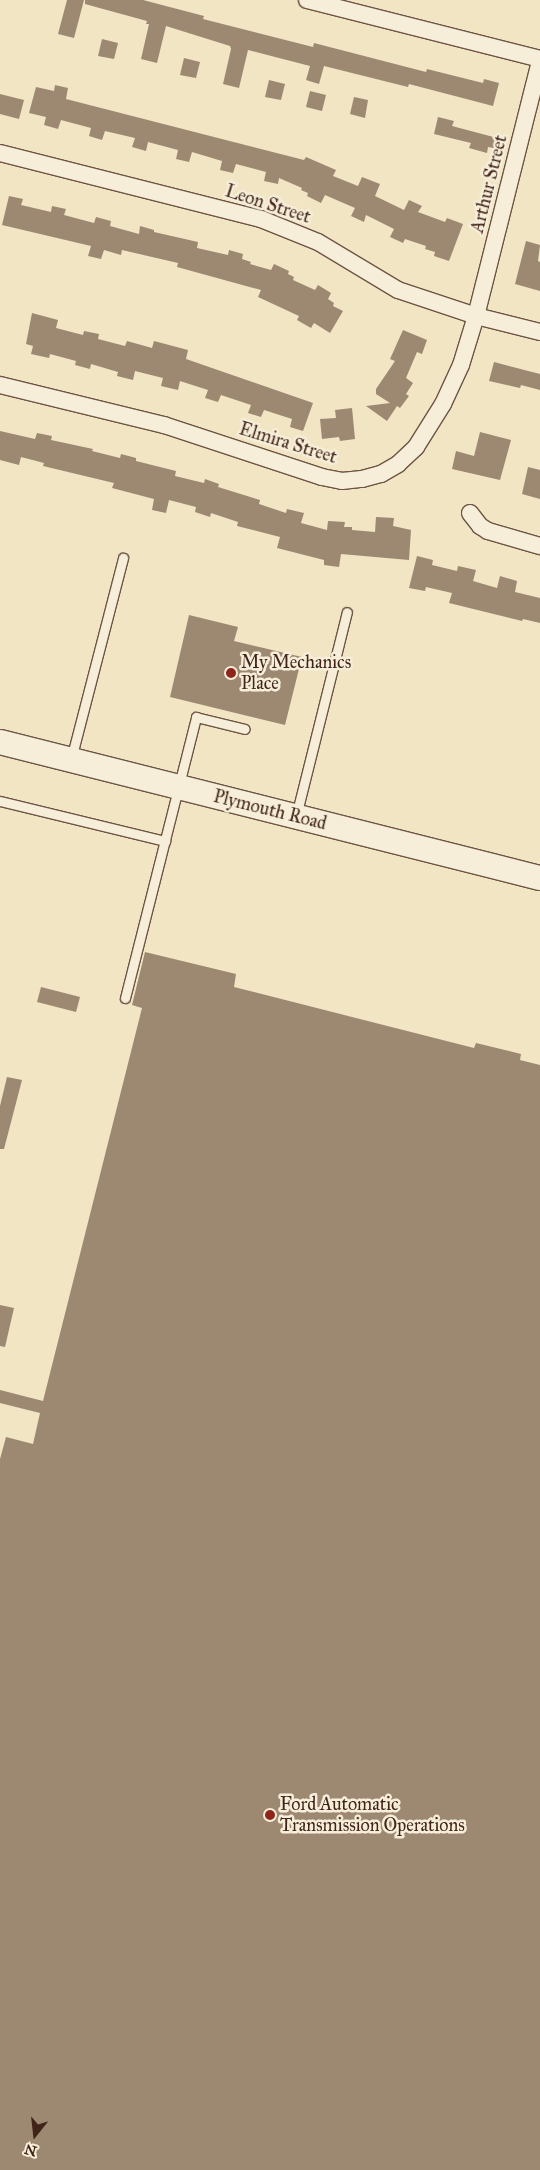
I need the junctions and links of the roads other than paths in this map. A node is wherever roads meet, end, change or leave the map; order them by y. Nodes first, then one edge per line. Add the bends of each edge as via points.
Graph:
1 (307, 0) edge
2 (540, 60) edge
3 (0, 153) edge
4 (476, 316) junction
5 (540, 332) edge
6 (0, 385) edge
7 (470, 513) dead end
8 (540, 546) edge
9 (123, 558) dead end
10 (347, 612) dead end
11 (245, 729) dead end
12 (0, 742) edge
13 (70, 760) junction
14 (179, 787) junction
15 (0, 800) edge
16 (296, 816) junction
17 (165, 841) junction
18 (540, 878) edge
19 (125, 998) dead end

1 - 2 street
2 - 4 street, Arthur Street
3 - 4 street, Leon Street via 261,218 318,242 398,290
4 - 5 street, Leon Street
4 - 6 street, Elmira Street via 454,386 416,447 398,464 381,474 362,479 322,477 164,425
7 - 8 street via 488,531
9 - 13 lane
10 - 16 lane
11 - 14 lane via 196,716
12 - 13 main road, Plymouth Road
13 - 14 main road, Plymouth Road
14 - 16 main road, Plymouth Road
14 - 17 lane
15 - 17 lane
16 - 18 main road, Plymouth Road
17 - 19 lane

